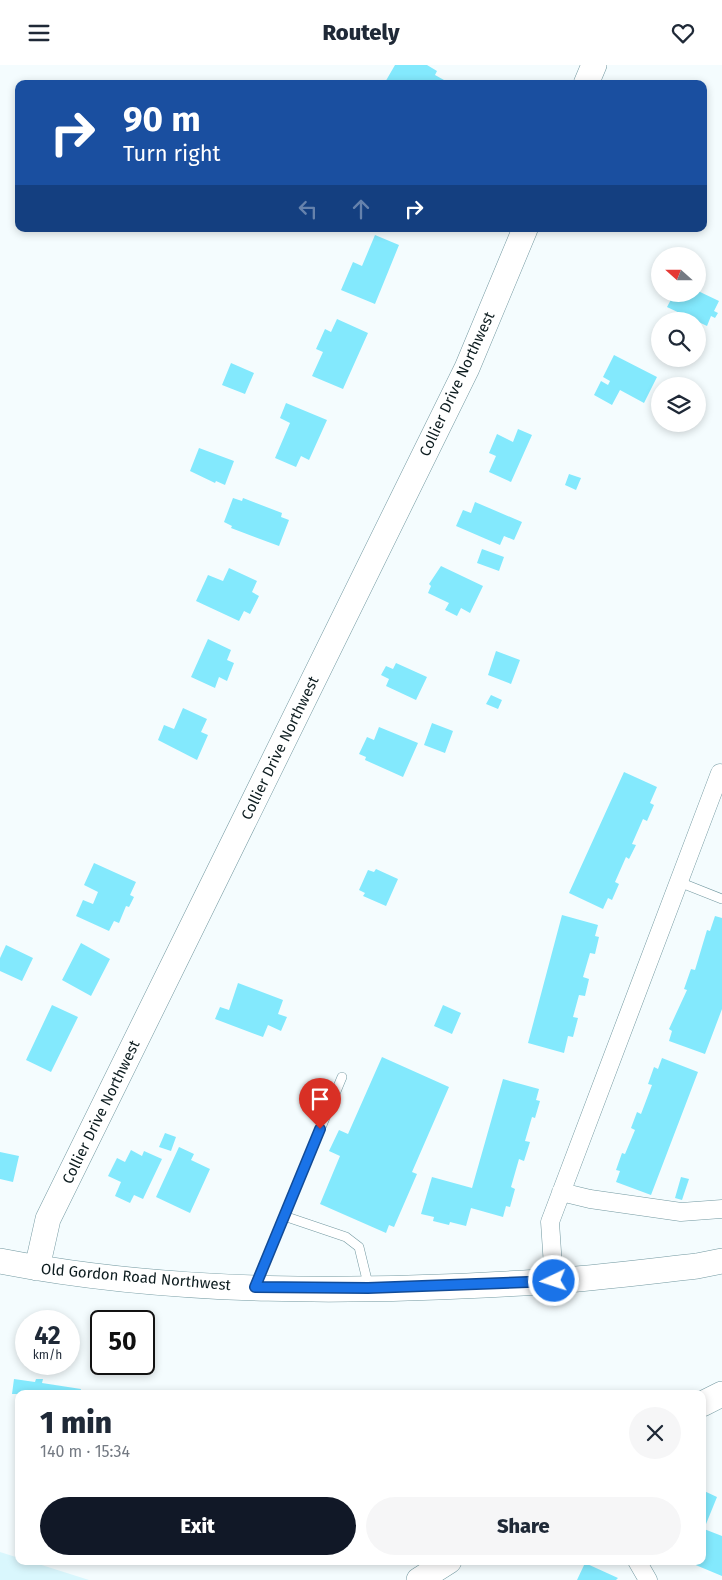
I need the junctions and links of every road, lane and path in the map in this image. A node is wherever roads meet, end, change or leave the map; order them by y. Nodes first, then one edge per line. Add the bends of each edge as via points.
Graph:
1 (594, 65) edge
2 (588, 80) edge
3 (524, 232) edge
4 (720, 773) dead end
5 (679, 882) junction
6 (722, 899) edge
7 (342, 1077) dead end
8 (561, 1192) junction
9 (722, 1209) edge
10 (284, 1216) junction
11 (0, 1261) edge
12 (722, 1261) edge
13 (37, 1268) junction
14 (554, 1281) junction
15 (255, 1287) junction
16 (368, 1288) junction
17 (722, 1394) edge
18 (706, 1402) edge
19 (443, 1565) edge
20 (639, 1565) edge
21 (419, 1580) edge
22 (648, 1580) edge

1 - 2 main road
3 - 13 main road, Collier Drive Northwest via 467,368 48,1219
4 - 5 street
5 - 6 lane
5 - 8 street
7 - 10 lane
8 - 9 street via 681,1212
8 - 14 street via 550,1222
10 - 15 lane
10 - 16 lane via 346,1237 359,1247
11 - 13 main road, Old Gordon Road Northwest
12 - 14 main road, Old Gordon Road Northwest
13 - 15 main road, Old Gordon Road Northwest via 150,1281
14 - 16 main road, Old Gordon Road Northwest
15 - 16 main road, Old Gordon Road Northwest
17 - 18 main road
19 - 21 main road
20 - 22 street

